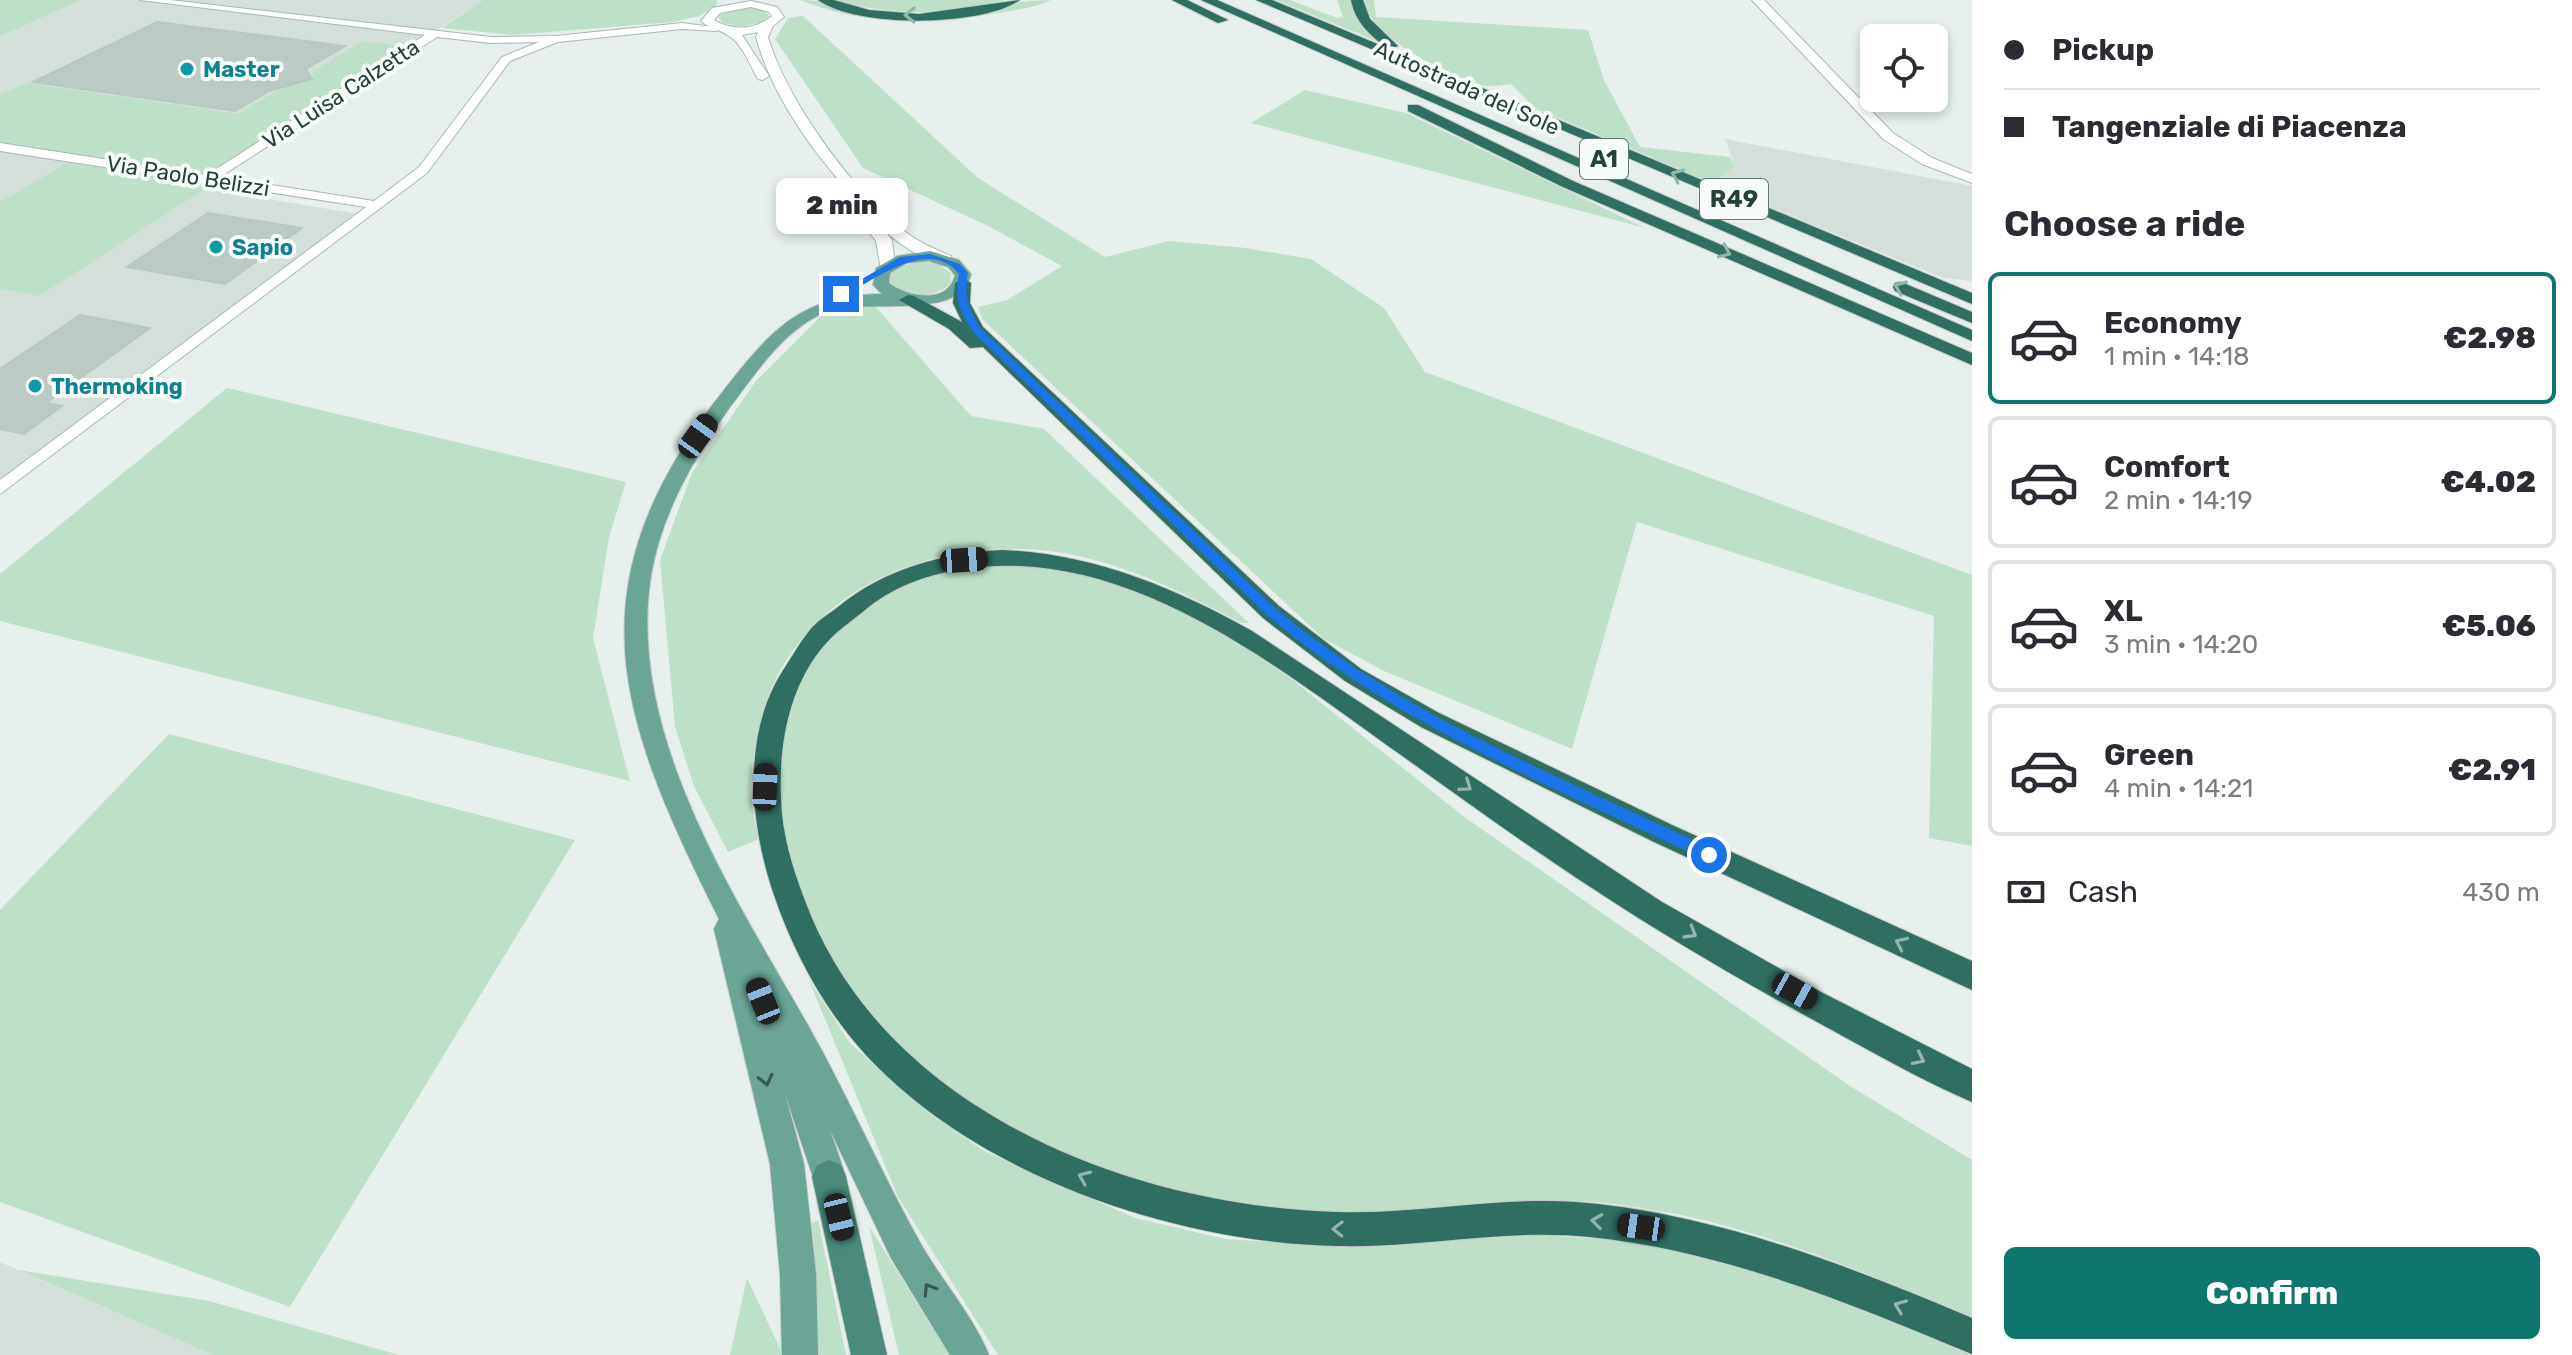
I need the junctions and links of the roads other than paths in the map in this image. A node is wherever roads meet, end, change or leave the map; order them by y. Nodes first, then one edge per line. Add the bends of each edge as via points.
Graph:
1 (145, 0) edge
2 (824, 0) edge
3 (1014, 0) edge
4 (1178, 0) edge
5 (1207, 0) edge
6 (1235, 0) edge
7 (1262, 0) edge
8 (1357, 0) edge
9 (1758, 0) edge
10 (748, 2) edge
11 (725, 4) edge
12 (707, 17) junction
13 (768, 25) junction
14 (682, 26) junction
15 (723, 29) junction
16 (434, 34) junction
17 (556, 39) junction
18 (491, 40) junction
19 (520, 41) junction
20 (508, 55) junction
21 (1324, 65) junction
22 (1513, 105) junction
23 (0, 147) edge
24 (209, 179) junction
25 (1972, 179) edge
26 (377, 205) junction
27 (945, 259) junction
28 (1844, 262) dead end
29 (884, 269) junction
30 (1887, 281) dead end
31 (963, 283) junction
32 (1966, 296) edge
33 (906, 300) junction
34 (1910, 309) junction
35 (811, 310) junction
36 (1972, 318) edge
37 (1972, 336) edge
38 (1972, 360) edge
39 (3, 483) edge
40 (1402, 741) junction
41 (720, 896) junction
42 (1972, 976) edge
43 (1972, 1086) edge
44 (829, 1177) joint
45 (1972, 1336) edge
46 (800, 1355) edge
47 (869, 1355) edge
48 (971, 1355) edge

1 - 16 street
3 -> 2 highway via 962,13 910,16
4 - 21 highway, R49
5 - 34 highway, Autostrada del Sole / A1
6 - 28 highway, Autostrada del Sole / A1
7 - 22 highway, R49
8 - 22 highway via 1368,26 1396,49
9 - 25 main road via 1888,136 1927,161
10 - 11 main road
10 - 13 main road via 776,11 778,17
11 - 12 main road
12 - 14 street
12 - 15 main road
13 - 15 main road
13 - 27 main road via 762,37 768,58 803,121 888,225 922,251
14 - 15 street
14 - 17 street
15 - 29 main road via 740,38 783,113 884,240
16 - 18 street
16 - 24 street, Via Luisa Calzetta
17 - 19 street
17 - 20 street
18 - 19 street
18 - 20 street
19 - 20 street
20 - 26 street via 423,170
21 - 34 highway, R49 via 1576,176
21 -> 38 highway via 1568,184
32 -> 22 highway, R49
23 - 24 street, Via Paolo Belizzi
24 - 26 street, Via Paolo Belizzi
26 - 39 street
27 - 29 main road via 913,257
27 - 31 main road via 963,273
29 - 33 main road via 879,281 884,290
29 - 35 main road
36 -> 30 highway
31 - 33 main road via 936,299
42 -> 31 highway via 1430,720 1332,661 1271,612 977,331 963,308
33 - 35 main road via 861,298
33 - 40 highway via 966,334 1254,613
34 - 37 highway, Autostrada del Sole / A1
35 - 41 main road via 771,344 688,451 656,515 639,578 636,653 646,718
40 -> 43 highway via 1624,893
45 -> 40 highway via 1797,1267 1666,1231 1532,1216 1391,1229 1327,1229 1212,1215 1095,1182 1041,1159 945,1101 869,1036 827,978 793,913 766,815 766,761 773,727 780,700 808,650 838,616 883,586 964,560 1020,558 1077,566 1181,602 1267,651
41 - 44 main road via 806,1106
41 -> 46 main road via 787,1164
48 -> 41 main road via 904,1249 847,1126
44 - 47 highway

